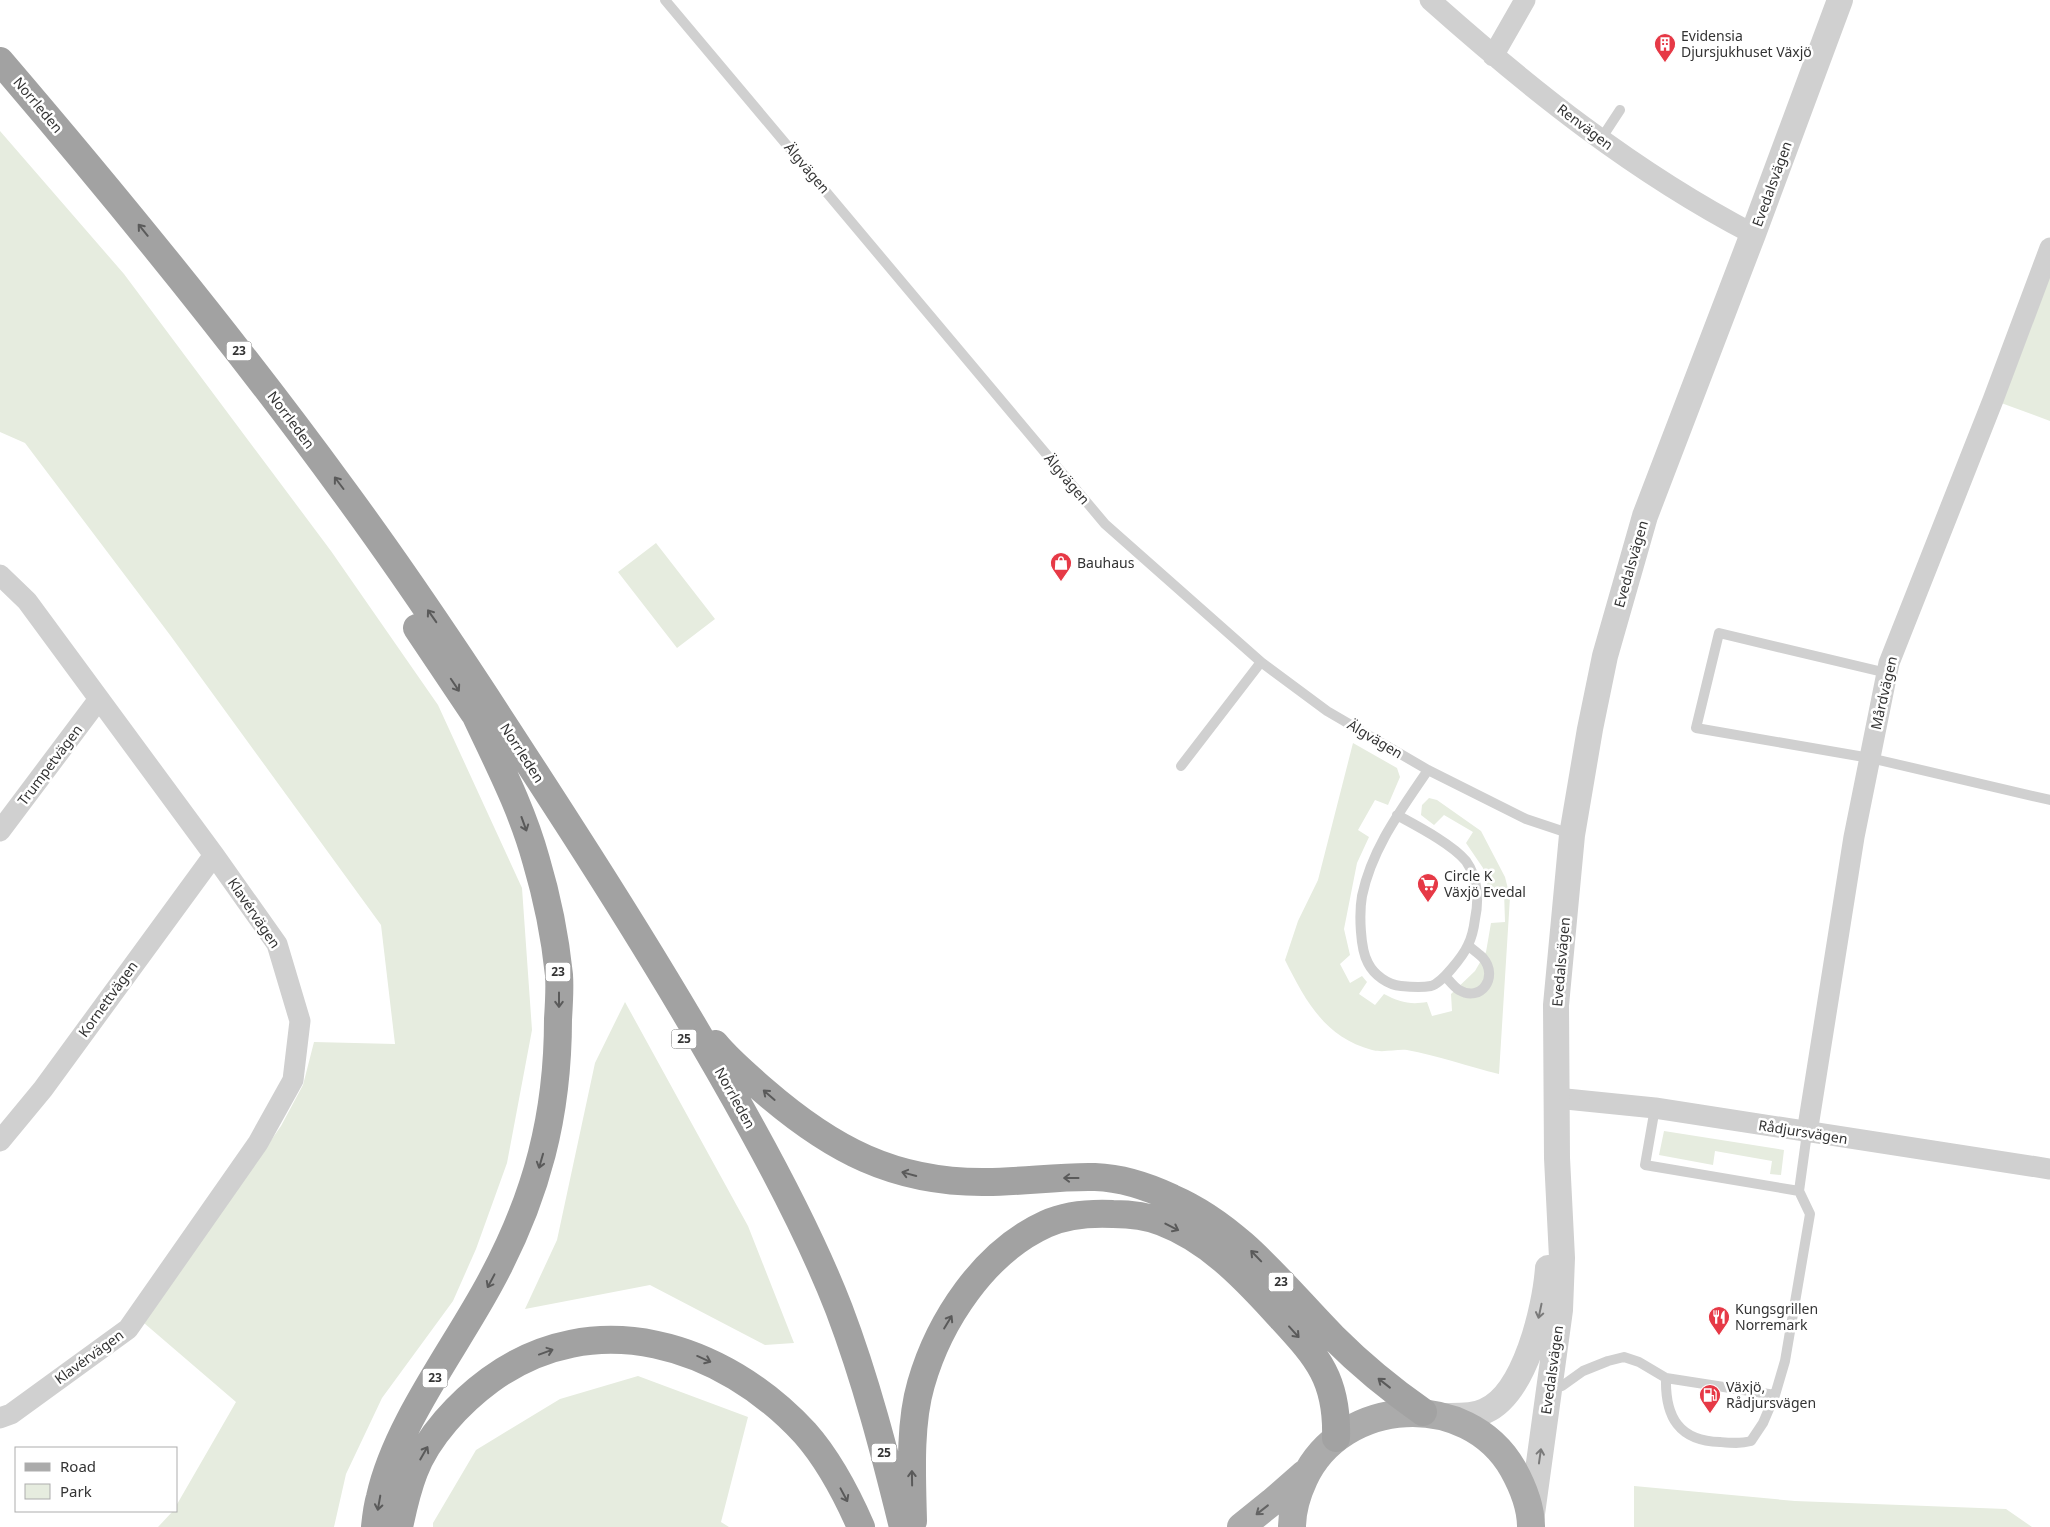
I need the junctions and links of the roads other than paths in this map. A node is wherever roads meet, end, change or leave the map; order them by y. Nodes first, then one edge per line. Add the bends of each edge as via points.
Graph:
1 (665, 0) edge
2 (1430, 0) edge
3 (1525, 0) edge
4 (1840, 0) edge
5 (1493, 56) junction
6 (0, 60) edge
7 (0, 88) edge
8 (1620, 110) dead end
9 (1601, 139) junction
10 (1753, 234) junction
11 (2050, 248) edge
12 (0, 576) edge
13 (1261, 662) junction
14 (1887, 673) junction
15 (99, 699) junction
16 (476, 716) junction
17 (1870, 758) junction
18 (1181, 766) dead end
19 (1428, 770) junction
20 (2050, 800) edge
21 (1397, 815) junction
22 (0, 831) edge
23 (1572, 835) junction
24 (214, 855) junction
25 (1468, 946) junction
26 (1445, 976) junction
27 (684, 1008) junction
28 (1556, 1098) junction
29 (1654, 1108) junction
30 (1808, 1132) junction
31 (0, 1141) edge
32 (1557, 1158) junction
33 (2050, 1169) edge
34 (1799, 1191) junction
35 (1666, 1378) junction
36 (1549, 1388) junction
37 (1775, 1395) junction
38 (1433, 1414) junction
39 (0, 1418) edge
40 (1336, 1438) junction
41 (1309, 1469) junction
42 (1531, 1524) edge
43 (375, 1527) edge
44 (400, 1527) edge
45 (861, 1527) edge
46 (884, 1527) edge
47 (903, 1527) edge
48 (913, 1527) edge
49 (1241, 1527) edge
50 (1292, 1527) edge

1 - 13 lane, Älgvägen via 1105,524
2 - 5 street, Renvägen
3 - 5 street
4 - 10 street, Evedalsvägen
5 - 9 street, Renvägen
27 -> 6 highway, Norrleden / 23 via 460,656 344,490 242,355
7 -> 16 highway, Norrleden / 23 via 106,212 256,402 391,589
8 - 9 lane
9 - 10 street, Renvägen via 1654,178
10 - 23 street, Evedalsvägen via 1645,516 1605,656
11 - 14 street, Mårdvägen
12 - 15 street, Klavérvägen via 27,601
13 - 18 lane
13 - 19 lane, Älgvägen via 1327,711
14 - 17 street, Mårdvägen
14 - 17 lane via 1719,633 1696,728
15 - 22 street, Trumpetvägen
15 - 24 street, Klavérvägen
16 -> 43 highway, 23 via 512,792 536,858 549,912 559,976 554,1100 544,1153 514,1237 400,1441 380,1496
16 - 46 highway, Norrleden / 25 via 623,938 760,1172 823,1313 865,1442
17 - 20 lane
17 - 30 street, Mårdvägen via 1854,837
19 - 21 lane
19 - 23 lane, Älgvägen via 1526,820
21 - 25 lane via 1446,844 1466,861 1478,899
21 - 26 lane via 1379,845 1362,896 1360,913 1367,963 1379,977 1395,986 1432,986
23 - 28 street, Evedalsvägen via 1556,1005
24 - 31 street, Kornettvägen via 43,1089
24 - 39 street, Klavérvägen via 277,944 300,1021 293,1080 258,1144 128,1329
25 - 26 lane
25 - 26 lane via 1487,965 1490,979 1486,987 1466,993
38 -> 27 highway, 23 via 1366,1370 1248,1248 1197,1210 1146,1188 1098,1177 955,1182 887,1168 854,1155 823,1137 781,1106 722,1052
27 - 47 highway, Norrleden / 25 via 772,1165 838,1307 868,1396
28 - 29 street, Rådjursvägen
28 - 32 street, Evedalsvägen
29 - 30 street, Rådjursvägen
29 - 34 lane via 1645,1165
30 - 33 street, Rådjursvägen
30 - 34 lane
32 - 36 street, Evedalsvägen via 1562,1258 1560,1310
32 -> 38 street, Evedalsvägen via 1548,1275 1536,1331 1521,1372 1508,1393 1484,1412
34 - 37 lane via 1810,1214 1785,1361
35 - 36 lane via 1624,1357 1583,1371 1562,1386
35 - 37 lane
35 - 37 lane via 1667,1403 1674,1420 1680,1429 1700,1440 1740,1444 1751,1441
42 -> 36 street, Evedalsvägen
38 - 40 main road, 23 via 1400,1412 1377,1417
38 - 42 main road, 23 via 1462,1423 1496,1447 1520,1481
40 - 41 main road, 23
48 -> 40 highway via 915,1422 921,1386 942,1332 960,1302 994,1260 1046,1224 1070,1217 1097,1213 1126,1214 1161,1221 1214,1252 1308,1347 1333,1393
41 -> 49 main road
41 - 50 main road, 23 via 1297,1494
44 -> 45 highway via 414,1470 449,1416 476,1391 506,1369 542,1353 587,1340 612,1339 637,1340 699,1356 764,1394 806,1434 822,1456

